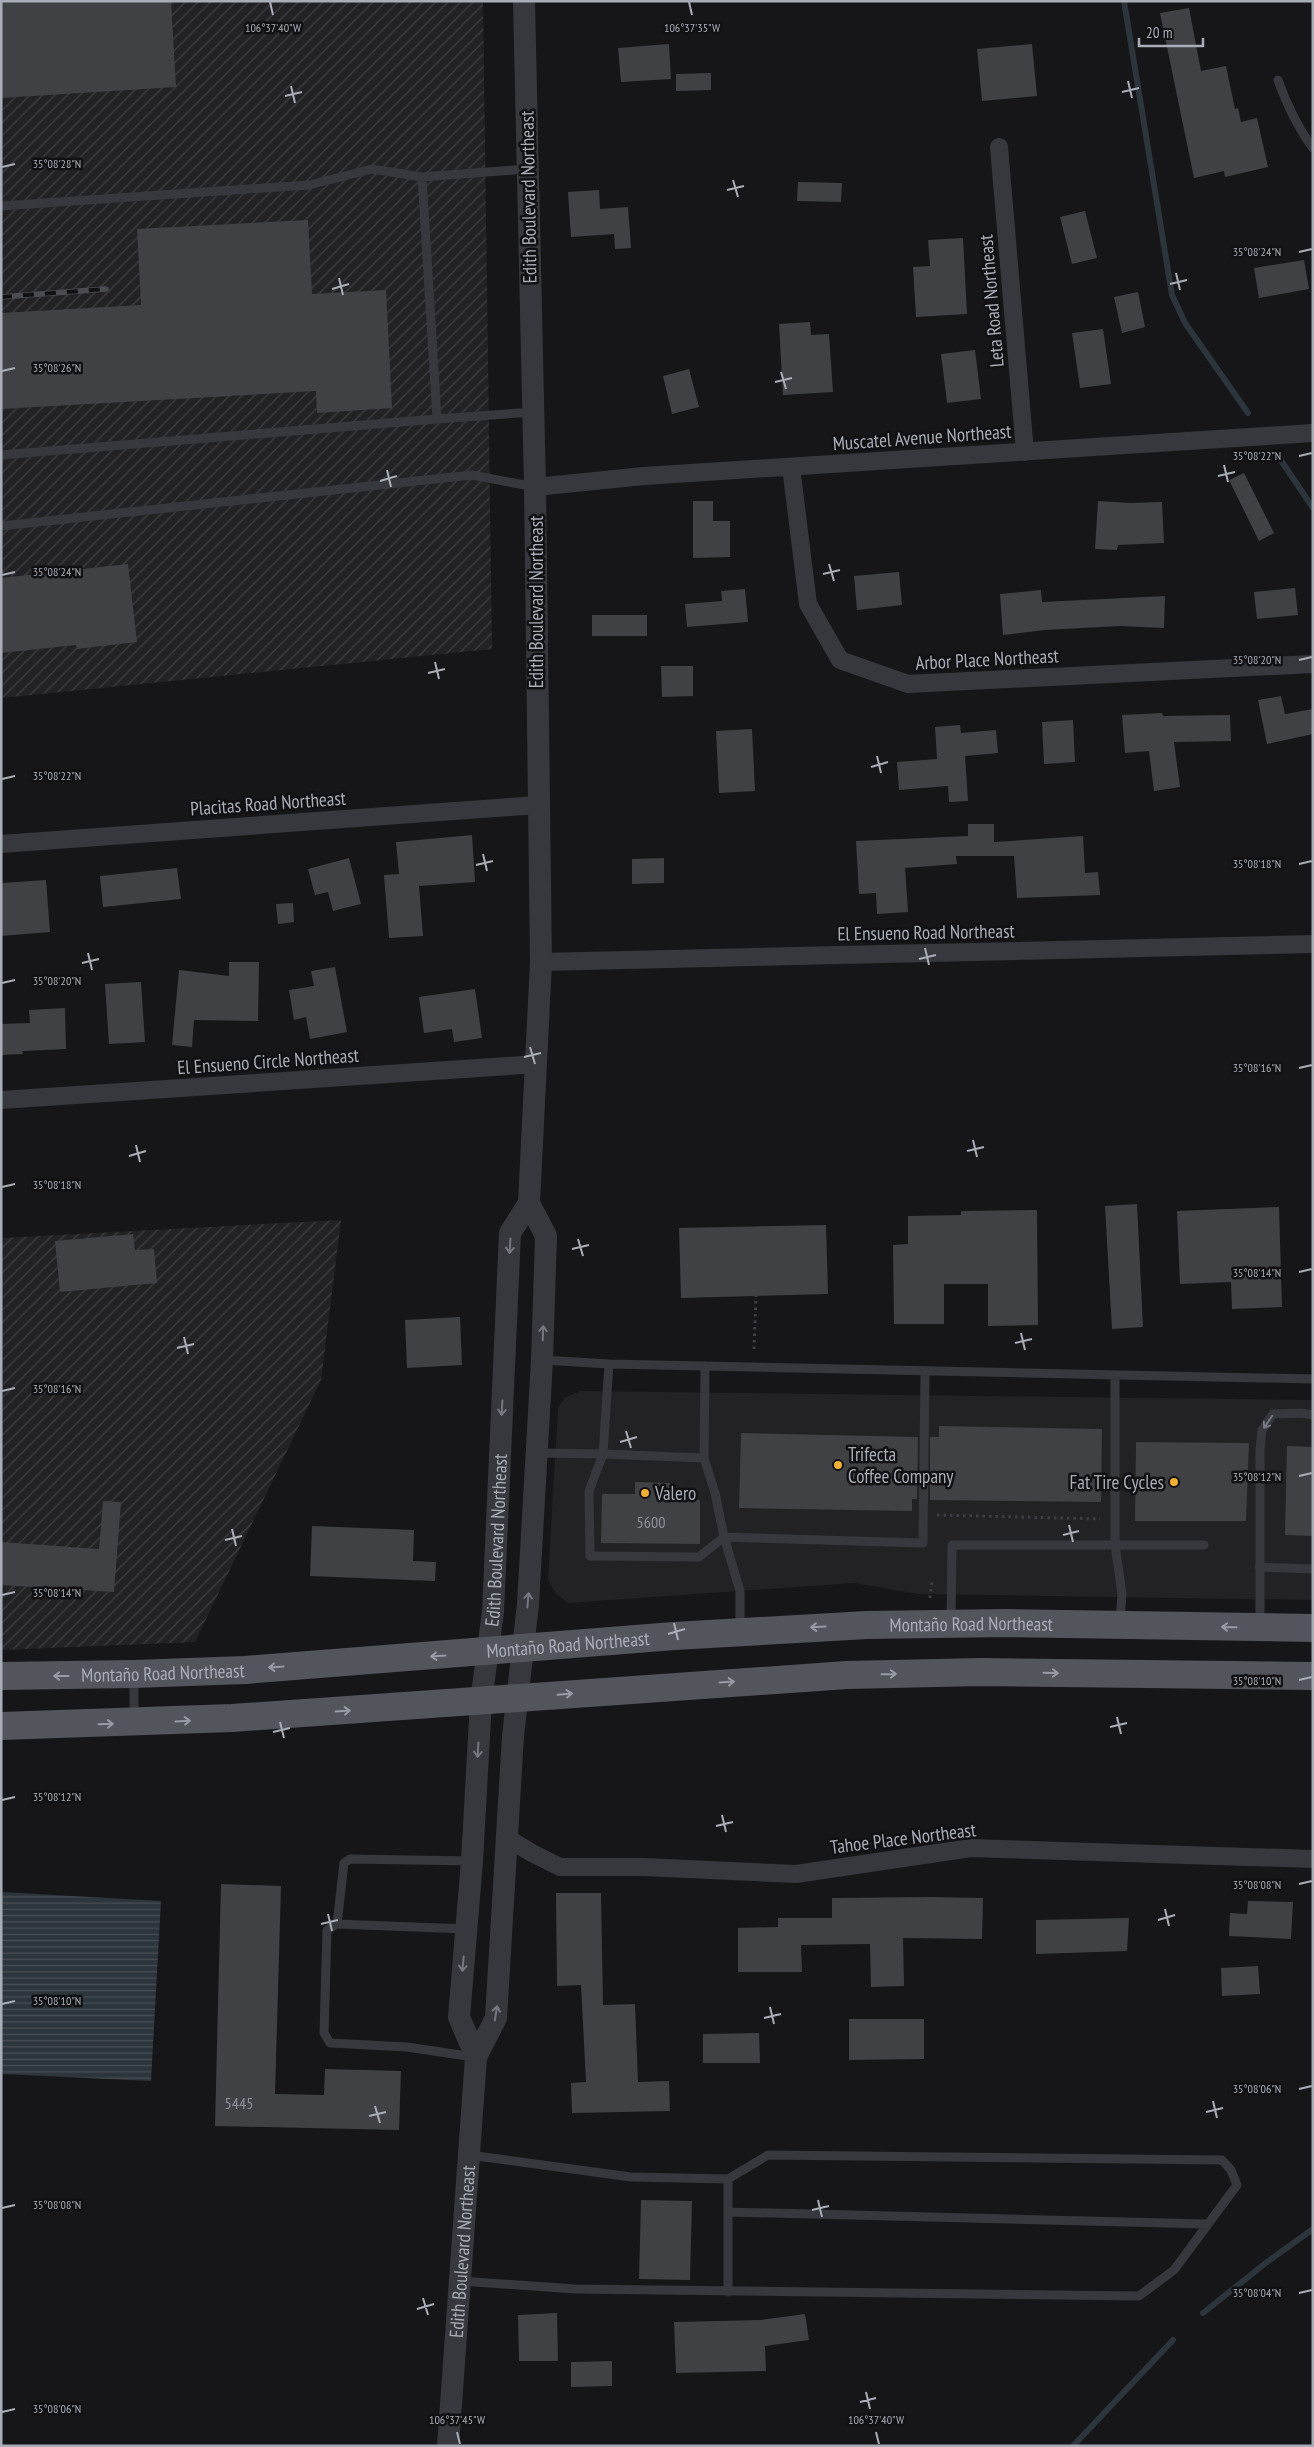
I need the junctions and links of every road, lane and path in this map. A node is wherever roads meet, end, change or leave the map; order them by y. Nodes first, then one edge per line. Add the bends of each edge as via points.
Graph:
1 (524, 1) edge
2 (1278, 80) dead end
3 (999, 147) dead end
4 (1313, 148) edge
5 (528, 169) junction
6 (422, 177) junction
7 (1, 206) edge
8 (533, 412) junction
9 (437, 419) junction
10 (1313, 433) edge
11 (1025, 452) junction
12 (1, 455) edge
13 (791, 467) junction
14 (535, 487) junction
15 (1, 526) edge
16 (1313, 664) edge
17 (537, 805) junction
18 (1, 844) edge
19 (1313, 944) edge
20 (541, 962) junction
21 (538, 1064) junction
22 (1, 1100) edge
23 (530, 1203) junction
24 (756, 1296) dead end
25 (754, 1349) dead end
26 (542, 1360) junction
27 (609, 1364) junction
28 (705, 1366) junction
29 (925, 1371) junction
30 (1115, 1375) junction
31 (1313, 1379) edge
32 (1313, 1415) edge
33 (539, 1454) junction
34 (603, 1454) junction
35 (704, 1458) junction
36 (934, 1515) dead end
37 (1100, 1519) dead end
38 (724, 1537) junction
39 (1114, 1545) junction
40 (1204, 1545) dead end
41 (1259, 1567) junction
42 (1313, 1569) edge
43 (932, 1581) dead end
44 (930, 1598) dead end
45 (951, 1623) junction
46 (1120, 1625) junction
47 (1260, 1627) junction
48 (1313, 1628) edge
49 (740, 1632) junction
50 (522, 1649) junction
51 (487, 1652) junction
52 (134, 1674) junction
53 (1, 1676) edge
54 (1313, 1676) edge
55 (516, 1699) junction
56 (481, 1701) junction
57 (134, 1723) junction
58 (1, 1726) edge
59 (507, 1838) junction
60 (1313, 1859) edge
61 (472, 1861) junction
62 (337, 1924) junction
63 (466, 1928) junction
64 (476, 2057) junction
65 (469, 2155) junction
66 (728, 2179) junction
67 (728, 2212) junction
68 (1208, 2224) junction
69 (460, 2282) junction
70 (728, 2292) junction
71 (448, 2446) edge

1 - 5 street, Edith Boulevard Northeast
2 - 4 lane via 1291,113
3 - 11 street, Leta Road Northeast
5 - 6 lane
5 - 8 street, Edith Boulevard Northeast
6 - 7 lane via 372,169 309,185
6 - 9 lane
8 - 9 lane
8 - 14 street, Edith Boulevard Northeast
9 - 12 lane
10 - 11 street, Muscatel Avenue Northeast
11 - 13 street, Muscatel Avenue Northeast
13 - 14 street, Muscatel Avenue Northeast
13 - 16 street, Arbor Place Northeast via 808,604 840,660 908,684
14 - 15 lane via 472,475
14 - 17 street, Edith Boulevard Northeast
17 - 18 street, Placitas Road Northeast
17 - 20 street, Edith Boulevard Northeast
19 - 20 street, El Ensueno Road Northeast
20 - 21 street, Edith Boulevard Northeast
21 - 22 street, El Ensueno Circle Northeast
21 - 23 street, Edith Boulevard Northeast
26 -> 23 street, Edith Boulevard Northeast via 546,1236
23 -> 51 street, Edith Boulevard Northeast via 510,1233 493,1612
24 - 25 path
26 - 27 lane
26 - 33 street, Edith Boulevard Northeast
27 - 28 lane
27 - 34 lane
28 - 29 lane
28 - 35 lane
29 - 30 lane
29 - 38 lane via 923,1544
30 - 31 lane
30 - 39 lane
32 -> 41 lane via 1273,1414 1262,1430
33 - 34 lane
50 -> 33 street, Edith Boulevard Northeast
34 - 35 lane
34 - 38 lane via 589,1491 590,1556 699,1557
35 - 38 lane via 716,1494
36 - 37 path
38 - 49 lane via 740,1591
39 - 40 lane
39 - 45 lane via 952,1546
39 - 46 lane via 1122,1594
41 - 42 lane
41 - 47 lane
43 - 44 path
45 - 46 main road, Montaño Road Northeast
45 -> 49 main road, Montaño Road Northeast
47 -> 46 main road, Montaño Road Northeast
47 - 48 main road, Montaño Road Northeast
49 - 50 main road, Montaño Road Northeast
50 - 51 main road, Montaño Road Northeast
50 - 55 street, Edith Boulevard Northeast
51 -> 52 main road, Montaño Road Northeast via 244,1670
51 - 56 street, Edith Boulevard Northeast
52 -> 53 main road, Montaño Road Northeast
52 - 57 lane
55 -> 54 main road via 847,1674 991,1672
55 - 56 main road
55 - 59 street, Edith Boulevard Northeast
57 -> 56 main road
56 -> 61 street, Edith Boulevard Northeast
58 -> 57 main road
59 - 60 street, Tahoe Place Northeast via 560,1867 796,1874 971,1848
64 -> 59 street, Edith Boulevard Northeast via 496,2018
61 - 62 lane via 350,1859 344,1863
61 - 63 street, Edith Boulevard Northeast
62 - 63 lane
62 - 64 lane via 327,1930 324,2034 330,2043 407,2047
63 -> 64 street, Edith Boulevard Northeast via 459,2017
64 - 65 street, Edith Boulevard Northeast
65 - 66 lane via 631,2177
65 - 69 street, Edith Boulevard Northeast
66 - 67 lane
66 - 68 lane via 768,2155 1222,2160 1232,2170 1237,2186
67 - 68 lane
67 - 70 lane
68 - 70 lane via 1174,2270 1139,2296
69 - 70 lane via 575,2289
69 - 71 street, Edith Boulevard Northeast

